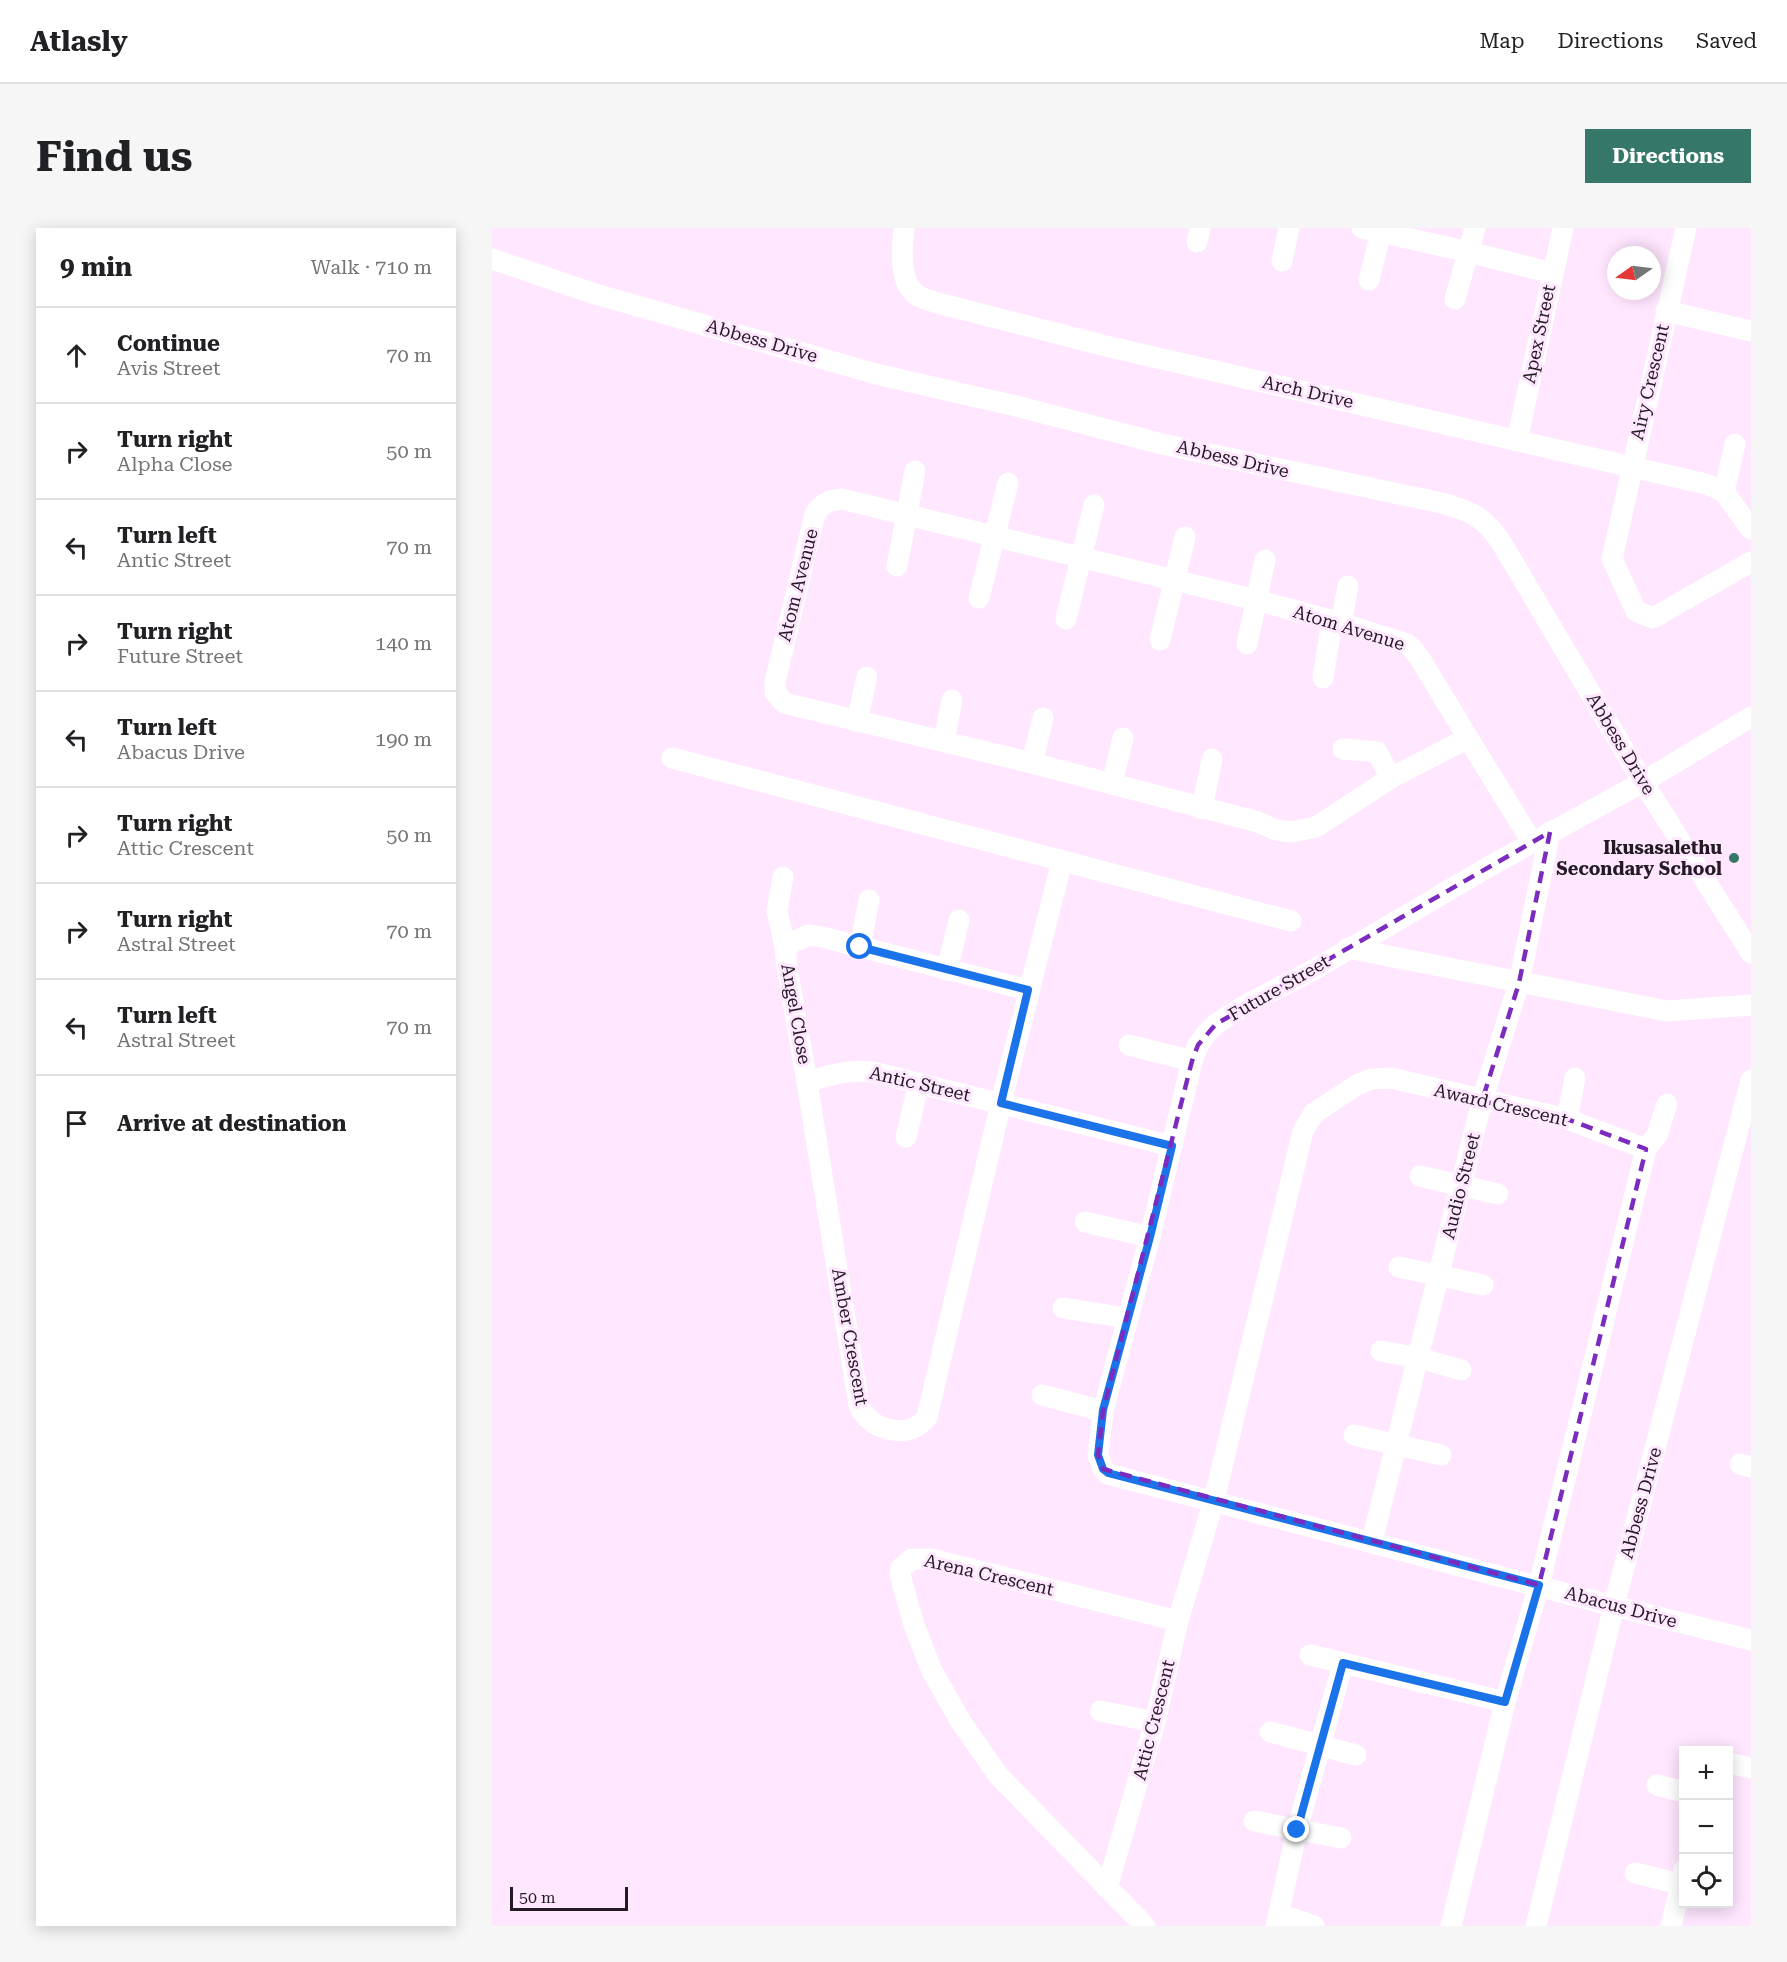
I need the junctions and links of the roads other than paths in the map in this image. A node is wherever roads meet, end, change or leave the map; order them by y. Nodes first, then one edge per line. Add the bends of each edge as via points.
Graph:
1 (904, 228) edge
2 (1289, 228) edge
3 (1475, 228) edge
4 (1563, 228) edge
5 (1686, 228) edge
6 (1375, 230) edge
7 (1469, 252) junction
8 (492, 259) edge
9 (1282, 261) dead end
10 (1552, 273) junction
11 (1369, 280) dead end
12 (1455, 299) dead end
13 (1666, 311) junction
14 (1751, 331) edge
15 (1517, 441) junction
16 (1736, 444) dead end
17 (1632, 466) junction
18 (915, 471) dead end
19 (1008, 483) dead end
20 (1724, 492) junction
21 (1094, 505) dead end
22 (908, 516) junction
23 (1751, 529) edge
24 (994, 537) junction
25 (1185, 537) dead end
26 (1082, 559) junction
27 (1265, 560) dead end
28 (1751, 562) edge
29 (897, 566) dead end
30 (1173, 581) junction
31 (1348, 586) dead end
32 (979, 598) dead end
33 (1256, 600) junction
34 (1066, 619) dead end
35 (1336, 622) junction
36 (1160, 640) dead end
37 (1246, 644) dead end
38 (867, 677) dead end
39 (1323, 678) dead end
40 (952, 700) dead end
41 (1751, 717) edge
42 (1043, 718) dead end
43 (857, 721) junction
44 (1123, 738) dead end
45 (1468, 738) junction
46 (944, 741) junction
47 (1343, 749) dead end
48 (672, 758) dead end
49 (1212, 759) dead end
50 (1032, 763) junction
51 (1391, 778) junction
52 (1643, 782) junction
53 (1112, 784) junction
54 (1202, 808) junction
55 (1550, 832) junction
56 (1532, 842) junction
57 (1062, 861) junction
58 (783, 877) dead end
59 (869, 900) dead end
60 (959, 920) dead end
61 (1291, 921) dead end
62 (785, 946) junction
63 (860, 947) junction
64 (1348, 948) junction
65 (1751, 953) edge
66 (947, 970) junction
67 (1519, 983) junction
68 (1028, 990) junction
69 (1751, 1005) edge
70 (1129, 1046) dead end
71 (1192, 1061) junction
72 (1575, 1078) dead end
73 (1751, 1080) edge
74 (807, 1082) junction
75 (919, 1083) junction
76 (1482, 1101) junction
77 (1001, 1103) junction
78 (1667, 1104) dead end
79 (1567, 1119) junction
80 (906, 1137) dead end
81 (1172, 1146) junction
82 (1646, 1149) junction
83 (1420, 1176) dead end
84 (1461, 1186) junction
85 (1498, 1194) dead end
86 (1085, 1222) dead end
87 (1150, 1237) junction
88 (1399, 1267) dead end
89 (1439, 1276) junction
90 (1483, 1285) dead end
91 (1063, 1308) dead end
92 (1127, 1318) junction
93 (1381, 1351) dead end
94 (1419, 1358) junction
95 (1461, 1370) dead end
96 (1042, 1395) dead end
97 (1103, 1410) junction
98 (1354, 1435) dead end
99 (1395, 1445) junction
100 (1442, 1455) dead end
101 (1108, 1473) joint
102 (1214, 1500) junction
103 (1372, 1541) junction
104 (1539, 1585) junction
105 (1614, 1606) junction
106 (1178, 1622) junction
107 (1751, 1640) edge
108 (1310, 1655) dead end
109 (1343, 1663) junction
110 (1505, 1702) junction
111 (1100, 1711) dead end
112 (1155, 1722) junction
113 (1270, 1732) dead end
114 (1322, 1746) junction
115 (1356, 1755) dead end
116 (1657, 1785) dead end
117 (1679, 1791) edge
118 (1254, 1821) dead end
119 (1297, 1830) junction
120 (1341, 1838) dead end
121 (1635, 1873) dead end
122 (1679, 1877) edge
123 (1107, 1888) junction
124 (1679, 1890) edge
125 (1277, 1920) edge
126 (1145, 1926) edge
127 (1314, 1926) edge
128 (1451, 1926) edge
129 (1536, 1926) edge
130 (1671, 1926) edge

1 - 15 street, Arch Drive via 907,282 919,297 1110,347
2 - 9 street
3 - 7 street
4 - 10 street, Apex Street
5 - 13 street, Airy Crescent
6 - 7 street
6 - 11 street
7 - 10 street
7 - 12 street
8 - 52 street, Abbess Drive via 592,293 876,374 1173,446 1460,508 1490,525
10 - 15 street, Apex Street
13 - 14 street
13 - 17 street, Airy Crescent
15 - 17 street, Arch Drive
16 - 20 street
17 - 20 street, Arch Drive
17 - 28 street, Airy Crescent via 1612,559 1636,611 1653,618
18 - 22 street
19 - 24 street
20 - 23 street
21 - 26 street
22 - 24 street, Atom Avenue
22 - 29 street
22 - 43 street, Atom Avenue via 842,499 827,502 815,514 777,669 775,692 784,703
24 - 26 street, Atom Avenue
24 - 32 street
25 - 30 street
26 - 30 street, Atom Avenue
26 - 34 street
27 - 33 street
30 - 33 street, Atom Avenue
30 - 36 street
31 - 35 street
33 - 35 street, Atom Avenue
33 - 37 street
35 - 39 street
35 - 45 street, Atom Avenue via 1412,648
38 - 43 street
40 - 46 street
41 - 52 street, Future Street
42 - 50 street
43 - 46 street, Atom Avenue
44 - 53 street
45 - 51 street, Atom Avenue
45 - 56 street
46 - 50 street, Atom Avenue
47 - 51 street via 1377,753
48 - 57 street
49 - 54 street
50 - 53 street, Atom Avenue
51 - 54 street, Atom Avenue via 1302,831 1276,830
52 - 55 street, Future Street
52 - 65 street, Abbess Drive
53 - 54 street, Atom Avenue
55 - 56 street, Future Street
55 - 67 street, Audio Street
56 - 64 street, Future Street
57 - 61 street
57 - 68 street, Amber Crescent
58 - 62 street, Angel Close via 777,911
59 - 63 street
60 - 66 street
62 - 63 street via 808,935
62 - 74 street, Angel Close
63 - 66 street
64 - 67 street
64 - 71 street, Future Street via 1216,1024 1198,1045
66 - 68 street
67 - 69 street via 1667,1011
67 - 76 street, Audio Street
68 - 77 street, Amber Crescent
70 - 71 street
71 - 81 street, Future Street
72 - 79 street
73 - 105 street, Abbess Drive
74 - 75 street, Antic Street via 858,1070
74 - 77 street, Amber Crescent via 859,1405 873,1423 890,1430 912,1430 927,1417
75 - 77 street, Antic Street
75 - 80 street
76 - 79 street, Award Crescent
76 - 84 street, Audio Street
76 - 102 street, Award Crescent via 1391,1078 1376,1078 1357,1085 1308,1121 1289,1185
77 - 81 street, Antic Street
78 - 82 street via 1657,1136
79 - 82 street, Award Crescent
81 - 87 street, Future Street
82 - 104 street
83 - 84 street
84 - 85 street
84 - 89 street, Audio Street
86 - 87 street
87 - 92 street, Future Street
88 - 89 street
89 - 90 street
89 - 94 street, Audio Street
91 - 92 street
92 - 97 street, Future Street
93 - 94 street
94 - 95 street
94 - 99 street, Audio Street
96 - 97 street
97 - 101 street, Future Street via 1098,1455
98 - 99 street
99 - 100 street
99 - 103 street, Audio Street
101 - 102 street, Abacus Drive
102 - 103 street, Abacus Drive
102 - 106 street, Attic Crescent
103 - 104 street, Abacus Drive
104 - 105 street, Abacus Drive
104 - 110 street
105 - 107 street, Abacus Drive
105 - 129 street, Abbess Drive
106 - 112 street, Attic Crescent
106 - 123 street, Arena Crescent via 932,1559 912,1559 900,1575 922,1650 961,1722 998,1775
108 - 109 street
109 - 110 street
109 - 114 street
110 - 128 street
111 - 112 street
112 - 123 street, Attic Crescent
113 - 114 street
114 - 115 street
114 - 119 street
116 - 117 street
118 - 119 street
119 - 120 street
119 - 125 street
121 - 122 street
123 - 126 street
124 - 130 street
125 - 127 street

